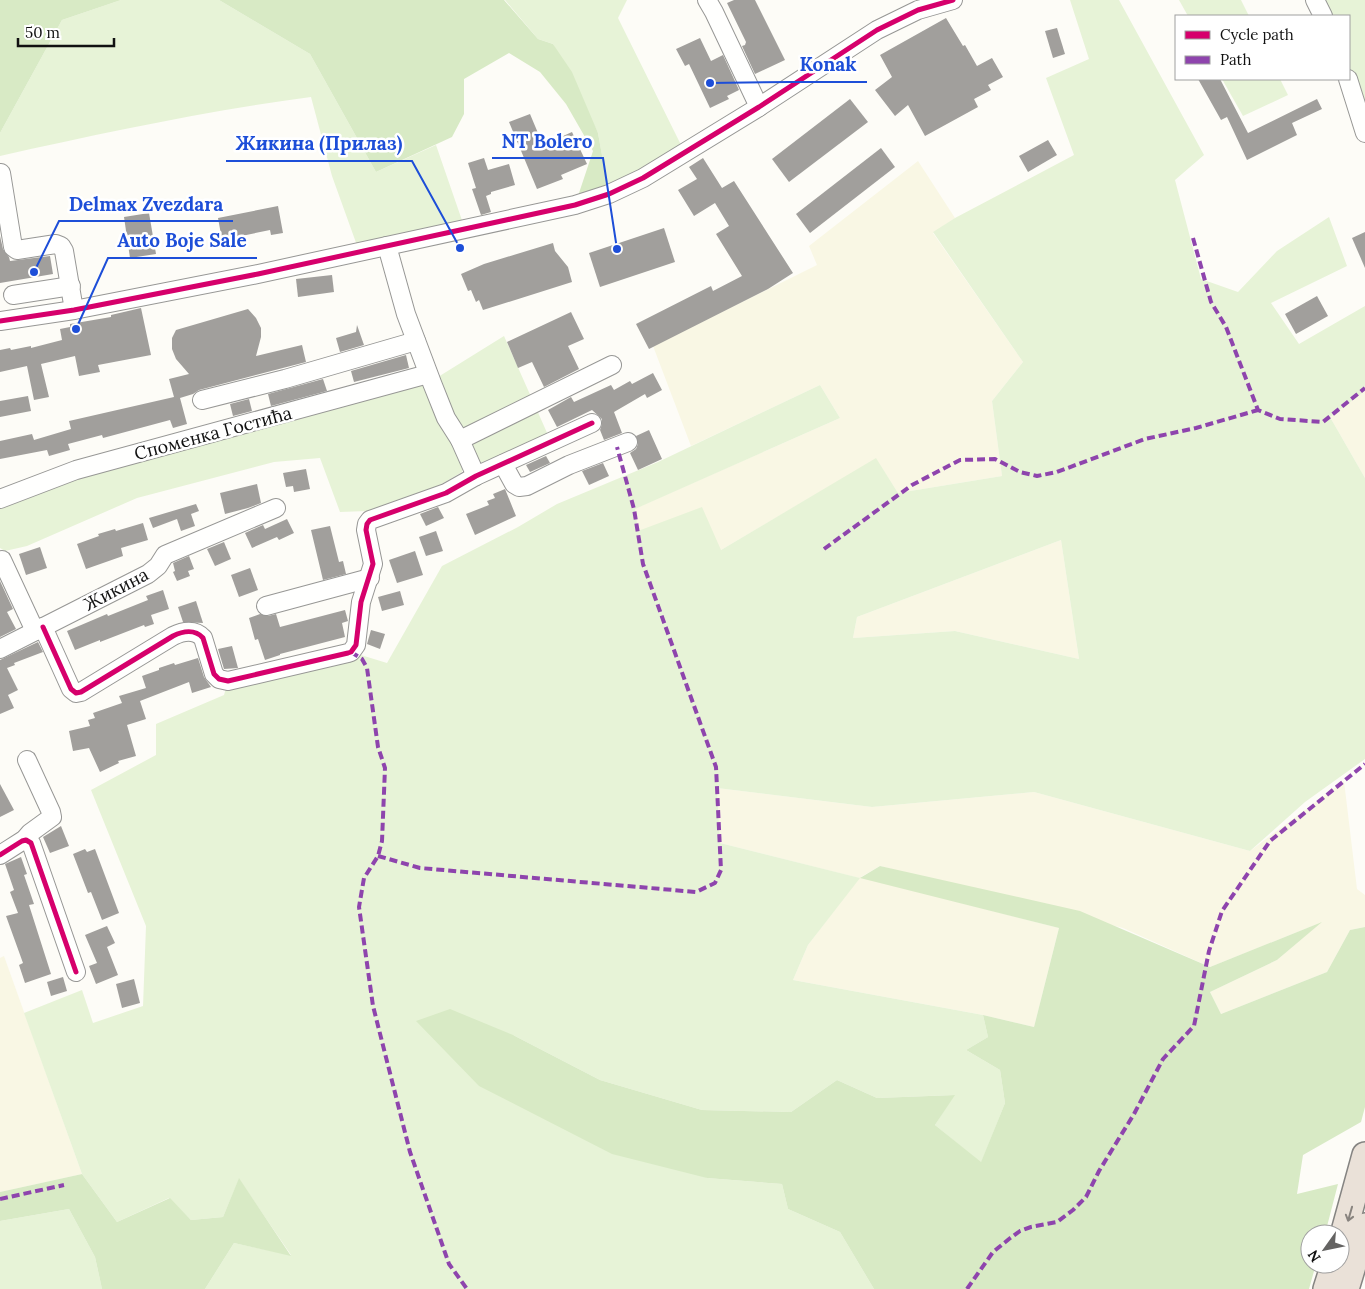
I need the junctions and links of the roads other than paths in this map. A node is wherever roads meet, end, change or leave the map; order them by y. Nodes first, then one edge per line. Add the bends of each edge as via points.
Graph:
1 (707, 0) edge
2 (951, 0) edge
3 (1315, 0) edge
4 (915, 5) edge
5 (1322, 15) edge
6 (1348, 80) edge
7 (758, 107) junction
8 (1365, 133) edge
9 (1, 174) edge
10 (386, 246) junction
11 (70, 286) junction
12 (13, 296) dead end
13 (74, 310) junction
14 (0, 321) edge
15 (416, 341) junction
16 (612, 364) dead end
17 (428, 374) junction
18 (202, 400) dead end
19 (592, 423) dead end
20 (460, 440) junction
21 (628, 442) dead end
22 (503, 464) junction
23 (476, 476) junction
24 (0, 499) edge
25 (276, 508) dead end
26 (2, 560) dead end
27 (370, 578) junction
28 (266, 606) dead end
29 (39, 629) junction
30 (0, 649) edge
31 (27, 760) dead end
32 (20, 843) junction
33 (0, 855) edge
34 (76, 972) dead end
35 (1365, 1155) edge
36 (1346, 1224) edge
37 (1365, 1226) edge
38 (1331, 1274) edge
39 (1326, 1289) edge
40 (1346, 1289) edge

1 - 7 street
2 - 4 street
3 - 5 street
4 - 7 street
6 - 8 street
7 - 10 street via 643,178 594,200
9 - 11 street via 12,247 17,250 61,246
10 - 13 street
10 - 15 street
11 - 12 street
11 - 13 street
13 - 14 street
15 - 17 street
15 - 18 street, Споменка Гостића
16 - 20 street
17 - 20 street via 446,418
17 - 24 street, Споменка Гостића via 76,470
19 - 22 street
20 - 23 street
21 - 22 street via 527,486 514,484
22 - 23 street
23 - 27 street via 446,493 370,520 366,526 373,561
25 - 29 street, Жикина via 165,555 148,574
26 - 29 street
27 - 28 street
27 - 29 street via 361,602 356,645 351,652 228,681 216,677 200,635 187,632 177,634 76,693
29 - 30 street, Жикина
31 - 32 street via 52,817
32 - 33 street
32 - 34 street via 28,841 32,846
35 -> 36 highway
37 - 40 highway
38 - 39 highway

